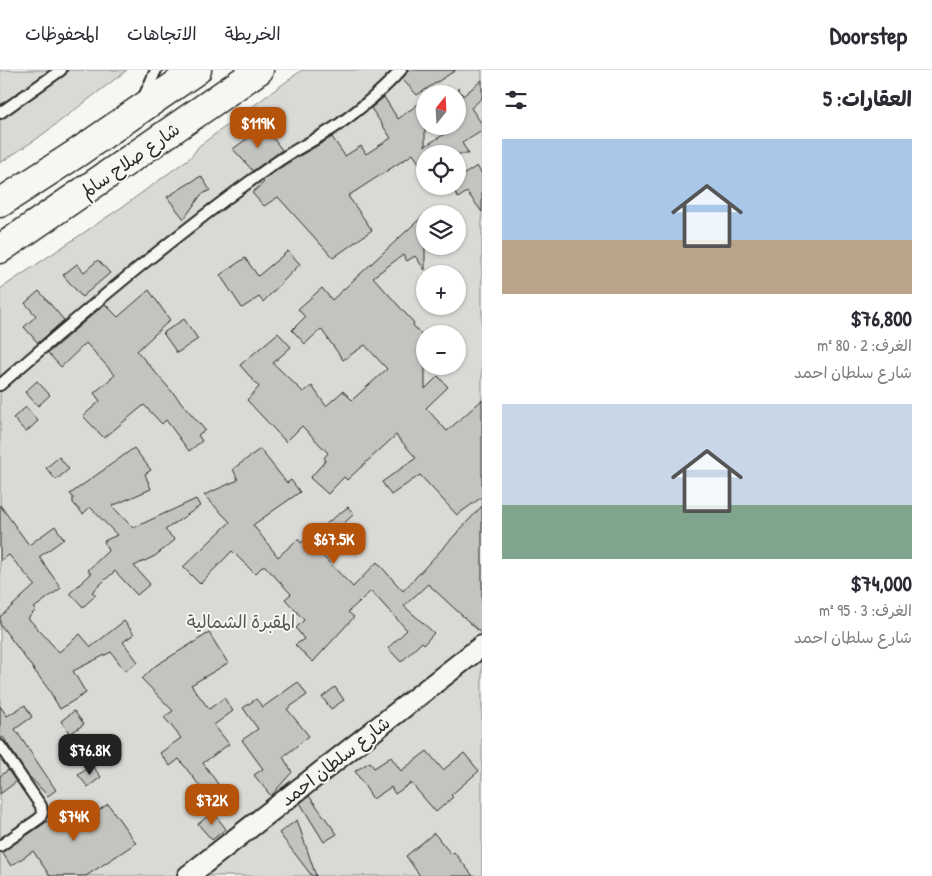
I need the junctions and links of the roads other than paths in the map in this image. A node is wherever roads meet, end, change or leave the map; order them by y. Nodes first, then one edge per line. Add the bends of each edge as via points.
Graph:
1 (61, 70) edge
2 (156, 70) edge
3 (197, 70) edge
4 (259, 70) edge
5 (401, 70) edge
6 (138, 111) junction
7 (0, 113) edge
8 (0, 203) edge
9 (0, 249) edge
10 (0, 385) edge
11 (482, 646) edge
12 (0, 746) edge
13 (0, 846) edge
14 (188, 876) edge

1 - 7 lane
2 - 6 lane
3 - 6 highway, شارع صلاح سالم
4 - 9 highway, شارع صلاح سالم
5 - 10 lane via 338,125 275,163 180,235
6 - 8 highway, شارع صلاح سالم
11 - 14 street, شارع سلطان احمد
12 - 13 lane via 41,806 42,813 40,818

